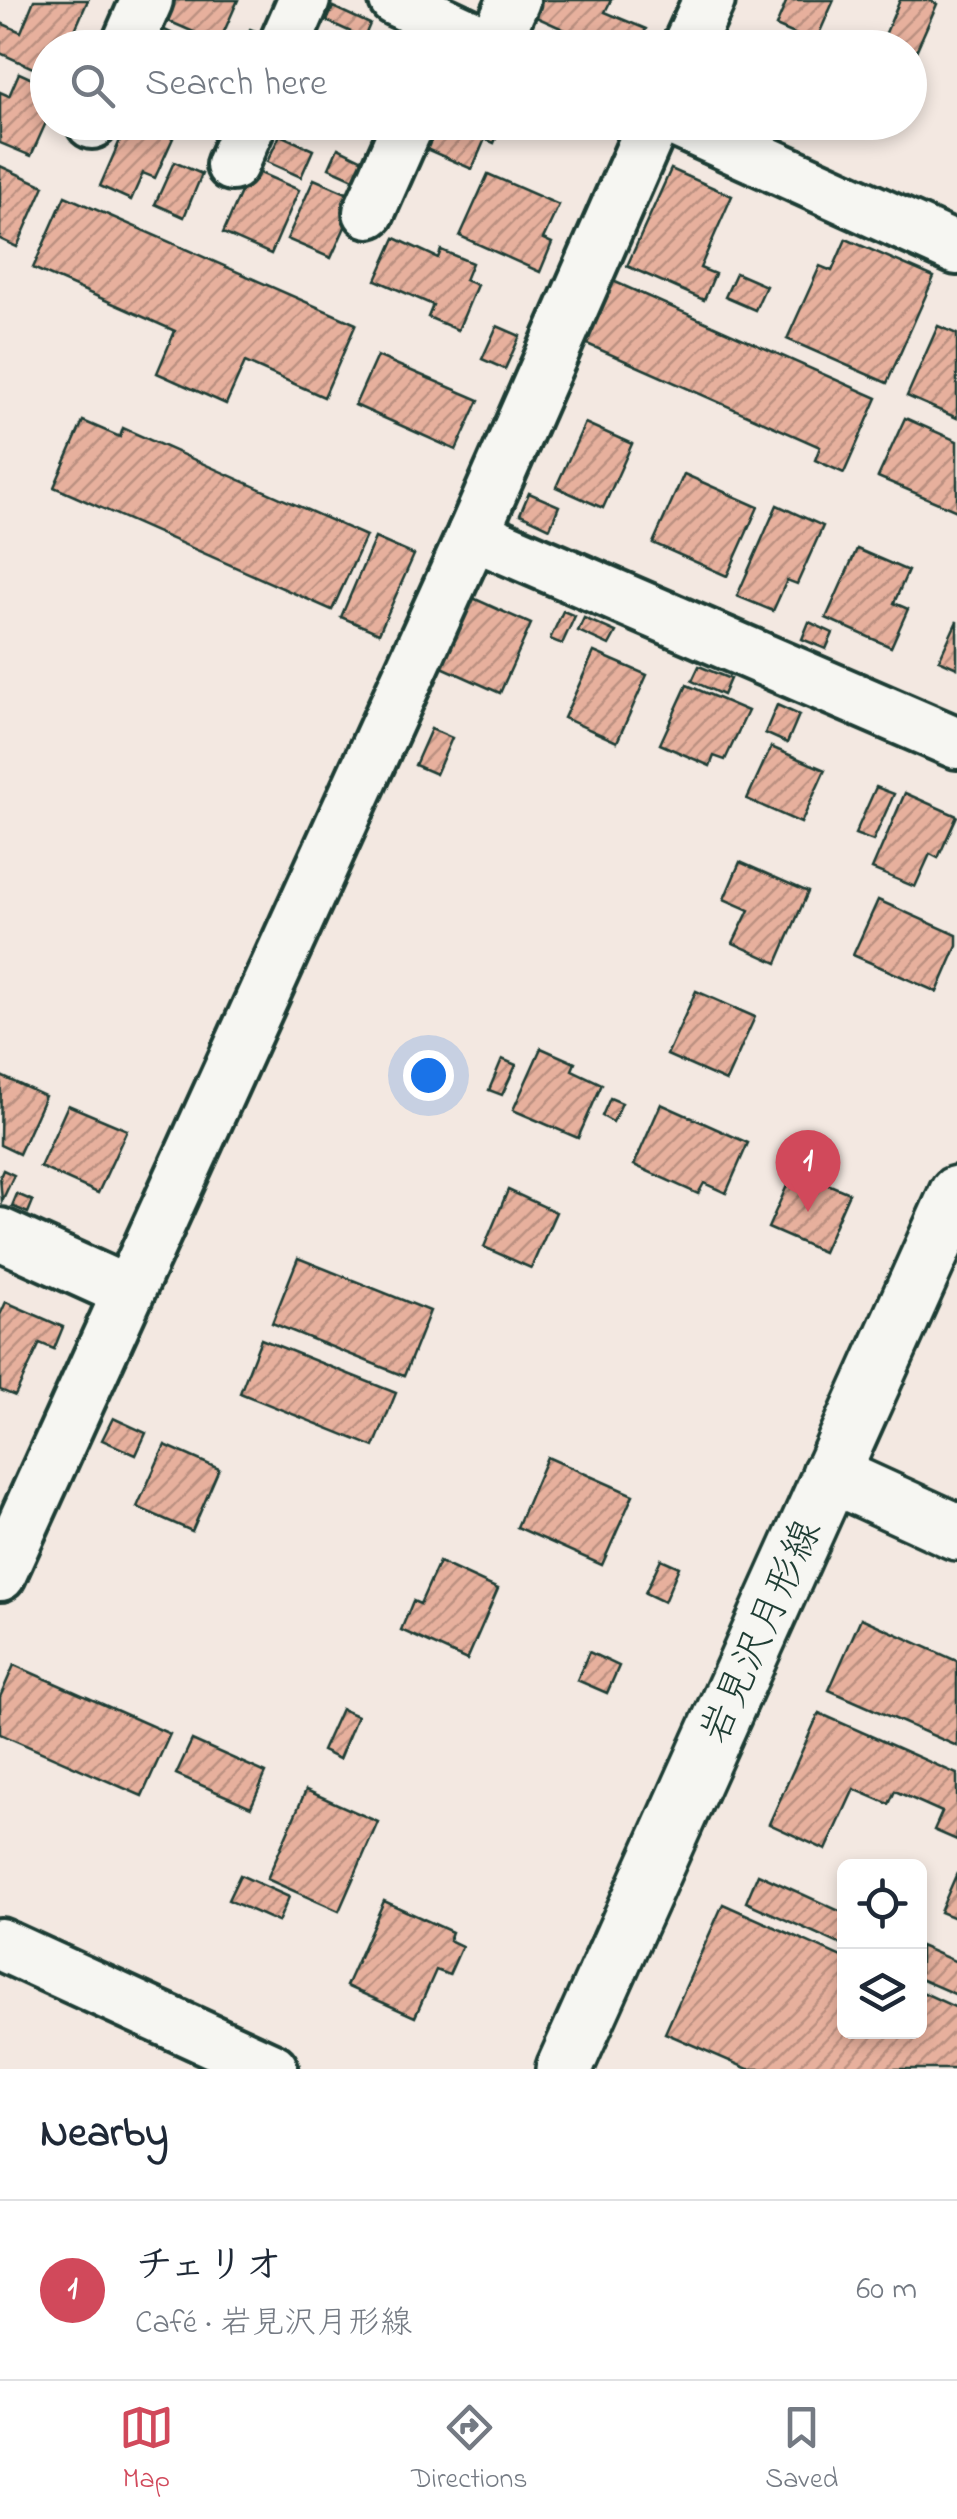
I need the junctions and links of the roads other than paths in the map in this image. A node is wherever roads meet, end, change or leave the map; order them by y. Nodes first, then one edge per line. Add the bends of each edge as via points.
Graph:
1 (147, 0) edge
2 (304, 0) edge
3 (394, 0) edge
4 (514, 0) edge
5 (709, 0) edge
6 (134, 30) edge
7 (291, 30) edge
8 (449, 30) edge
9 (483, 30) edge
10 (696, 30) edge
11 (400, 140) edge
12 (646, 140) edge
13 (717, 140) edge
14 (370, 212) dead end
15 (957, 249) edge
16 (473, 534) junction
17 (957, 743) edge
18 (957, 1194) edge
19 (0, 1234) edge
20 (128, 1292) junction
21 (830, 1474) junction
22 (957, 1532) edge
23 (0, 1575) edge
24 (0, 1944) edge
25 (272, 2069) edge
26 (564, 2069) edge

1 - 6 street
2 - 7 street
3 - 8 street
4 - 9 street
5 - 10 street
11 - 14 street
12 - 16 street
13 - 15 street
16 - 17 street
16 - 20 street
18 - 21 main road, 岩見沢月形線
19 - 20 street
20 - 23 street
21 - 22 main road
21 - 26 main road, 岩見沢月形線
24 - 25 street

